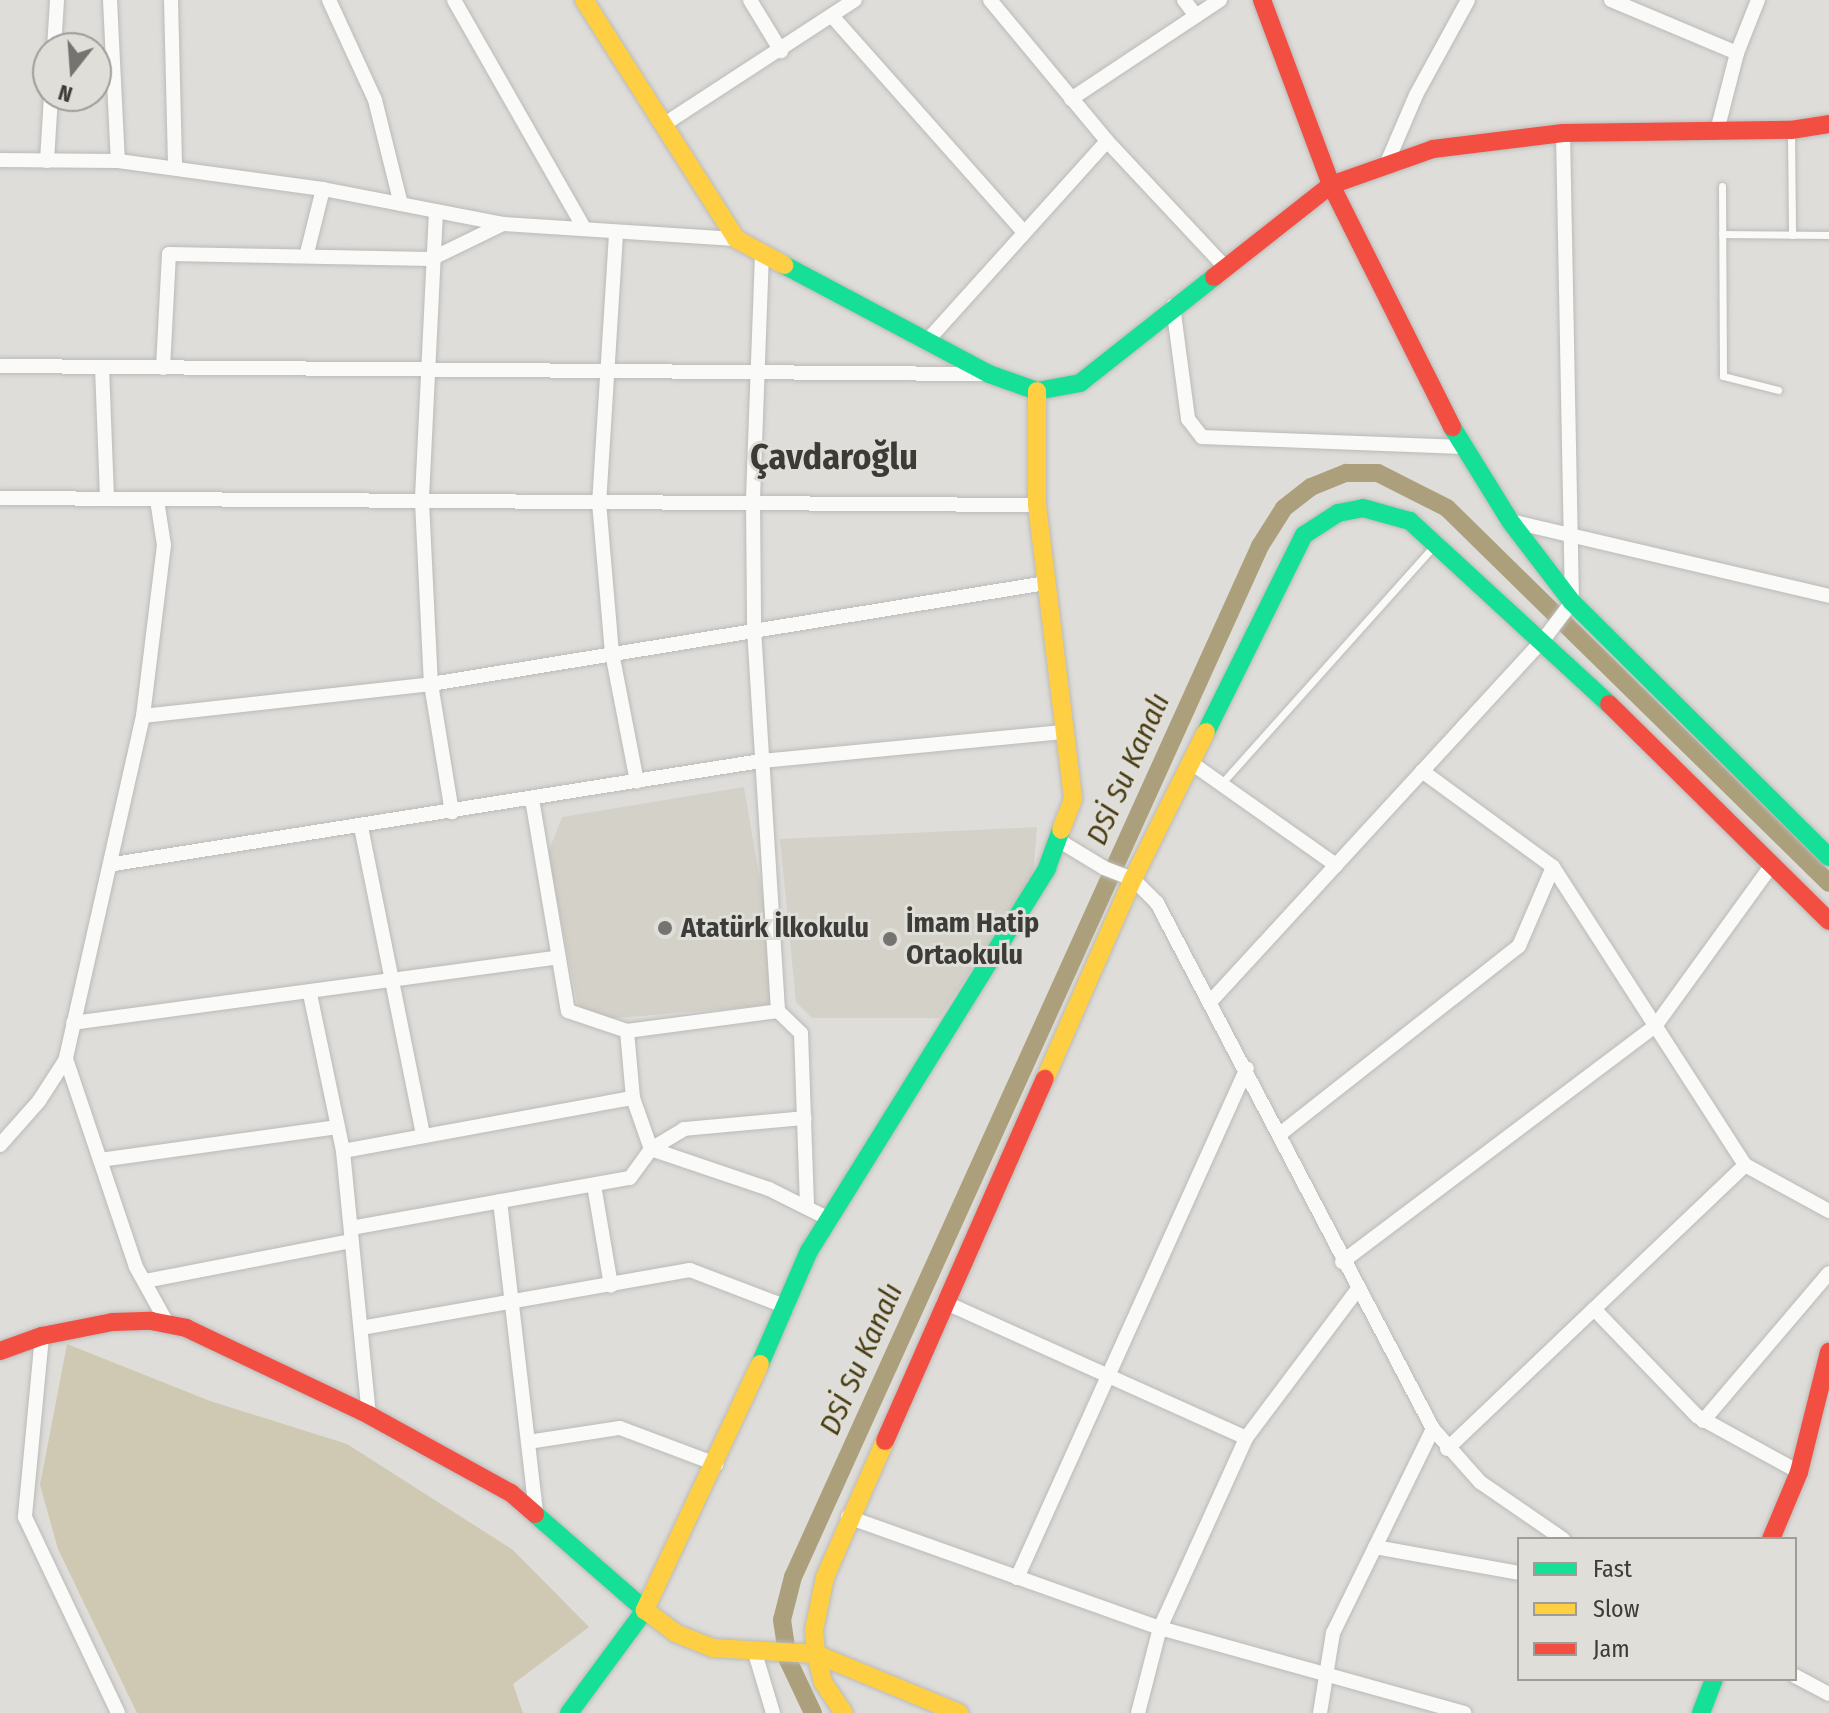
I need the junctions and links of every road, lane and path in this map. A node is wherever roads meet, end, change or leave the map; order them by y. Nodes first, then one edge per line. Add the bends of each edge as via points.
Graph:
1 (57, 0) edge
2 (110, 0) edge
3 (171, 0) edge
4 (329, 0) edge
5 (454, 0) edge
6 (584, 0) edge
7 (750, 0) edge
8 (855, 0) edge
9 (990, 0) edge
10 (1184, 0) edge
11 (1220, 0) edge
12 (1262, 0) edge
13 (1468, 0) edge
14 (1611, 0) edge
15 (1758, 0) edge
16 (832, 16) junction
17 (1196, 16) junction
18 (55, 32) edge
19 (781, 51) junction
20 (1737, 53) junction
21 (1071, 99) junction
22 (50, 112) edge
23 (1829, 124) edge
24 (663, 125) junction
25 (1791, 130) junction
26 (1717, 131) junction
27 (1563, 133) junction
28 (1107, 141) junction
29 (0, 160) edge
30 (47, 161) junction
31 (118, 161) junction
32 (1386, 165) junction
33 (175, 168) junction
34 (1331, 185) junction
35 (1722, 186) dead end
36 (323, 189) junction
37 (401, 204) junction
38 (436, 211) junction
39 (503, 224) junction
40 (583, 226) junction
41 (1024, 232) junction
42 (616, 234) junction
43 (1722, 234) junction
44 (1792, 235) junction
45 (1829, 235) edge
46 (736, 239) junction
47 (307, 253) junction
48 (762, 253) junction
49 (431, 259) junction
50 (1225, 267) junction
51 (1173, 306) junction
52 (927, 341) junction
53 (0, 366) edge
54 (102, 367) junction
55 (163, 368) junction
56 (426, 372) junction
57 (607, 374) junction
58 (989, 374) junction
59 (756, 376) junction
60 (1778, 390) dead end
61 (1037, 391) junction
62 (1462, 447) junction
63 (0, 498) edge
64 (107, 499) junction
65 (157, 500) junction
66 (422, 502) junction
67 (599, 502) junction
68 (753, 502) junction
69 (1037, 505) junction
70 (1510, 521) junction
71 (1570, 531) junction
72 (1438, 543) junction
73 (1046, 583) junction
74 (1829, 596) edge
75 (1572, 602) junction
76 (754, 629) junction
77 (1544, 639) junction
78 (612, 653) junction
79 (431, 684) junction
80 (143, 716) junction
81 (1064, 732) junction
82 (761, 761) junction
83 (1190, 762) junction
84 (1422, 771) junction
85 (637, 782) junction
86 (1221, 784) junction
87 (532, 799) junction
88 (452, 812) junction
89 (361, 827) junction
90 (1058, 840) junction
91 (1829, 857) edge
92 (114, 864) junction
93 (1336, 865) junction
94 (1772, 865) junction
95 (1553, 867) junction
96 (1133, 879) junction
97 (1829, 921) edge
98 (559, 957) junction
99 (394, 982) junction
100 (310, 994) junction
101 (1211, 1001) junction
102 (778, 1011) junction
103 (73, 1023) junction
104 (1656, 1025) junction
105 (627, 1031) junction
106 (66, 1059) junction
107 (1247, 1068) junction
108 (633, 1098) junction
109 (804, 1118) junction
110 (338, 1127) junction
111 (423, 1134) junction
112 (1280, 1134) junction
113 (0, 1145) edge
114 (651, 1149) junction
115 (343, 1151) junction
116 (100, 1160) junction
117 (1745, 1165) junction
118 (594, 1185) junction
119 (500, 1201) junction
120 (807, 1207) junction
121 (1829, 1211) edge
122 (827, 1218) junction
123 (351, 1234) junction
124 (1342, 1262) junction
125 (1829, 1273) edge
126 (145, 1281) junction
127 (611, 1286) junction
128 (1357, 1290) junction
129 (944, 1302) junction
130 (512, 1305) junction
131 (787, 1307) junction
132 (1594, 1309) junction
133 (167, 1323) junction
134 (361, 1328) junction
135 (42, 1336) junction
136 (0, 1351) edge
137 (1829, 1352) edge
138 (1108, 1377) junction
139 (369, 1415) junction
140 (1703, 1421) junction
141 (1433, 1429) junction
142 (1246, 1438) junction
143 (528, 1442) junction
144 (1447, 1449) junction
145 (716, 1464) junction
146 (1799, 1472) junction
147 (536, 1512) junction
148 (848, 1517) junction
149 (1560, 1537) edge
150 (1772, 1537) edge
151 (1375, 1547) junction
152 (1517, 1573) edge
153 (1017, 1578) junction
154 (645, 1610) junction
155 (1160, 1628) junction
156 (763, 1654) junction
157 (816, 1654) junction
158 (1325, 1677) junction
159 (1797, 1677) edge
160 (1713, 1681) edge
161 (1829, 1694) edge
162 (575, 1711) edge
163 (118, 1713) edge
164 (773, 1713) edge
165 (844, 1713) edge
166 (959, 1713) edge
167 (1138, 1713) edge
168 (1320, 1713) edge
169 (1464, 1713) edge
170 (1701, 1713) edge

1 - 18 street
2 - 31 street
3 - 33 street
4 - 37 street via 375,100
5 - 40 street
6 - 24 street
7 - 19 street
8 - 16 street
9 - 21 street
10 - 17 street
11 - 17 street
12 - 34 street
13 - 32 street via 1416,95
14 - 20 street
15 - 20 street
16 - 19 street
16 - 41 street
17 - 21 street
19 - 24 street
20 - 26 street
21 - 28 street
22 - 30 street
23 - 25 street
24 - 46 street
25 - 26 street
25 - 44 lane
26 - 27 street
27 - 32 street via 1433,149
27 - 71 street
28 - 41 street
28 - 50 street
29 - 30 street
30 - 31 street
31 - 33 street
32 - 34 street
33 - 36 street
34 - 50 street
34 - 62 street
35 - 43 lane
36 - 37 street
36 - 47 street
37 - 38 street
38 - 39 street
38 - 49 street
39 - 40 street
39 - 49 street
40 - 42 street
41 - 52 street
42 - 46 street
42 - 57 street
43 - 44 lane
43 - 60 lane via 1723,376
44 - 45 lane
46 - 48 street
47 - 49 street
47 - 55 street via 169,254
48 - 52 street
48 - 59 street
49 - 56 street
50 - 51 street
51 - 61 street via 1080,383
51 - 62 street via 1188,419 1202,437
52 - 58 street
53 - 54 street
54 - 55 street
54 - 64 street
55 - 56 street
56 - 57 street
56 - 66 street
57 - 59 street
57 - 67 street
58 - 59 street
58 - 61 street
59 - 68 street
61 - 69 street
62 - 70 street
63 - 64 street
64 - 65 street
65 - 66 street
65 - 80 street via 164,545
66 - 67 street
66 - 79 street
67 - 68 street
67 - 78 street
68 - 69 street
68 - 76 street
69 - 73 street
70 - 71 street
70 - 75 street
71 - 74 street
71 - 75 street
72 - 77 street
72 - 83 street via 1410,521 1363,508 1338,513 1304,535
72 - 86 lane
73 - 76 street
73 - 81 street
75 - 77 street
75 - 91 street
76 - 78 street
76 - 82 street
77 - 84 street
77 - 94 street
78 - 79 street
78 - 85 street
79 - 80 street
79 - 88 street
80 - 92 street
81 - 82 street
81 - 90 street via 1073,799
82 - 85 street
82 - 102 street
83 - 86 street
83 - 96 street
84 - 93 street
84 - 95 street
85 - 87 street
86 - 93 street
87 - 88 street
87 - 98 street
88 - 89 street
89 - 92 street
89 - 99 street
90 - 96 street
90 - 122 street via 1047,868
92 - 103 street
93 - 101 street
94 - 97 street
94 - 104 street
95 - 104 street
95 - 112 street via 1519,946
96 - 101 street via 1157,903
96 - 129 street
98 - 99 street
98 - 105 street via 568,1011
99 - 100 street
99 - 111 street
100 - 103 street
100 - 110 street
101 - 107 street
102 - 105 street
102 - 109 street via 801,1033
103 - 106 street
104 - 117 street
104 - 124 street
105 - 108 street
106 - 113 street via 39,1101
106 - 116 street
107 - 112 street
107 - 138 street
108 - 111 street
108 - 114 street
109 - 114 street via 684,1129
109 - 120 street
110 - 115 street
110 - 116 street
111 - 115 street
112 - 124 street
114 - 118 street via 630,1178
114 - 120 street
115 - 123 street
116 - 126 street
117 - 121 street
117 - 132 street
118 - 119 street
118 - 127 street
119 - 123 street
119 - 130 street
120 - 122 street
122 - 131 street
123 - 126 street
123 - 134 street
124 - 128 street
125 - 140 street
126 - 133 street
127 - 130 street
127 - 131 street via 690,1270
128 - 141 street
128 - 142 street
129 - 138 street
129 - 148 street
130 - 134 street
130 - 143 street
131 - 145 street
132 - 140 street
132 - 144 street
133 - 135 street via 113,1322
133 - 139 street via 204,1334
134 - 139 street
135 - 136 street
135 - 163 street via 25,1517
137 - 146 street
138 - 142 street
138 - 153 street
139 - 147 street via 482,1475
140 - 146 street
141 - 144 street
141 - 151 street
142 - 155 street
143 - 145 street via 620,1428
143 - 147 street
144 - 149 street via 1480,1482
145 - 154 street
146 - 150 street
147 - 154 street
148 - 153 street
148 - 157 street via 817,1608
151 - 152 street
151 - 158 street via 1333,1633
153 - 155 street
154 - 156 street via 693,1642
154 - 162 street
155 - 158 street
155 - 167 street
156 - 157 street
156 - 164 street
157 - 165 street via 823,1682
157 - 166 street
158 - 168 street
158 - 169 street
159 - 161 street
160 - 170 street

